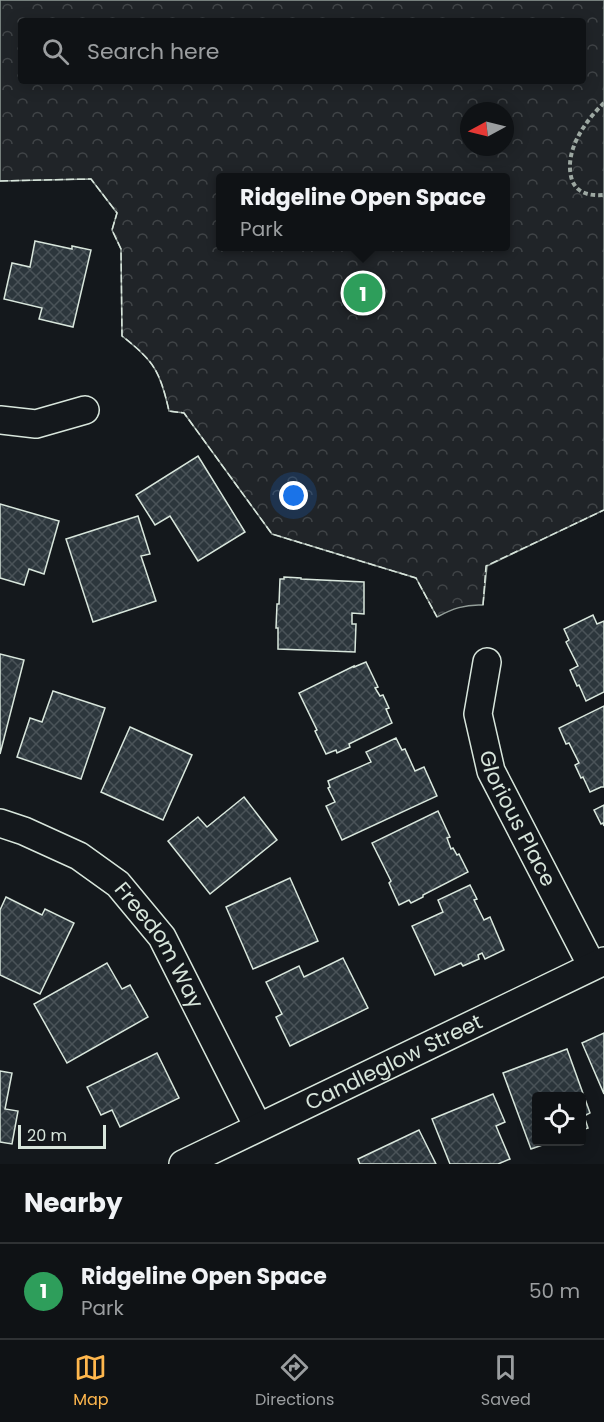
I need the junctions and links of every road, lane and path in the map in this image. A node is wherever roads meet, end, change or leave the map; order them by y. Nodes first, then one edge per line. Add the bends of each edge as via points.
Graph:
1 (604, 103) edge
2 (604, 195) edge
3 (85, 410) dead end
4 (0, 420) edge
5 (487, 662) dead end
6 (0, 823) edge
7 (598, 964) edge
8 (258, 1128) junction
9 (183, 1164) edge

1 - 2 path via 578,139 570,173 580,190 592,196
3 - 4 street via 36,424
5 - 7 street, Glorious Place via 478,714 491,771
6 - 8 street, Freedom Way via 79,856 118,884 162,937
7 - 8 street, Candleglow Street
8 - 9 street, Candleglow Street

